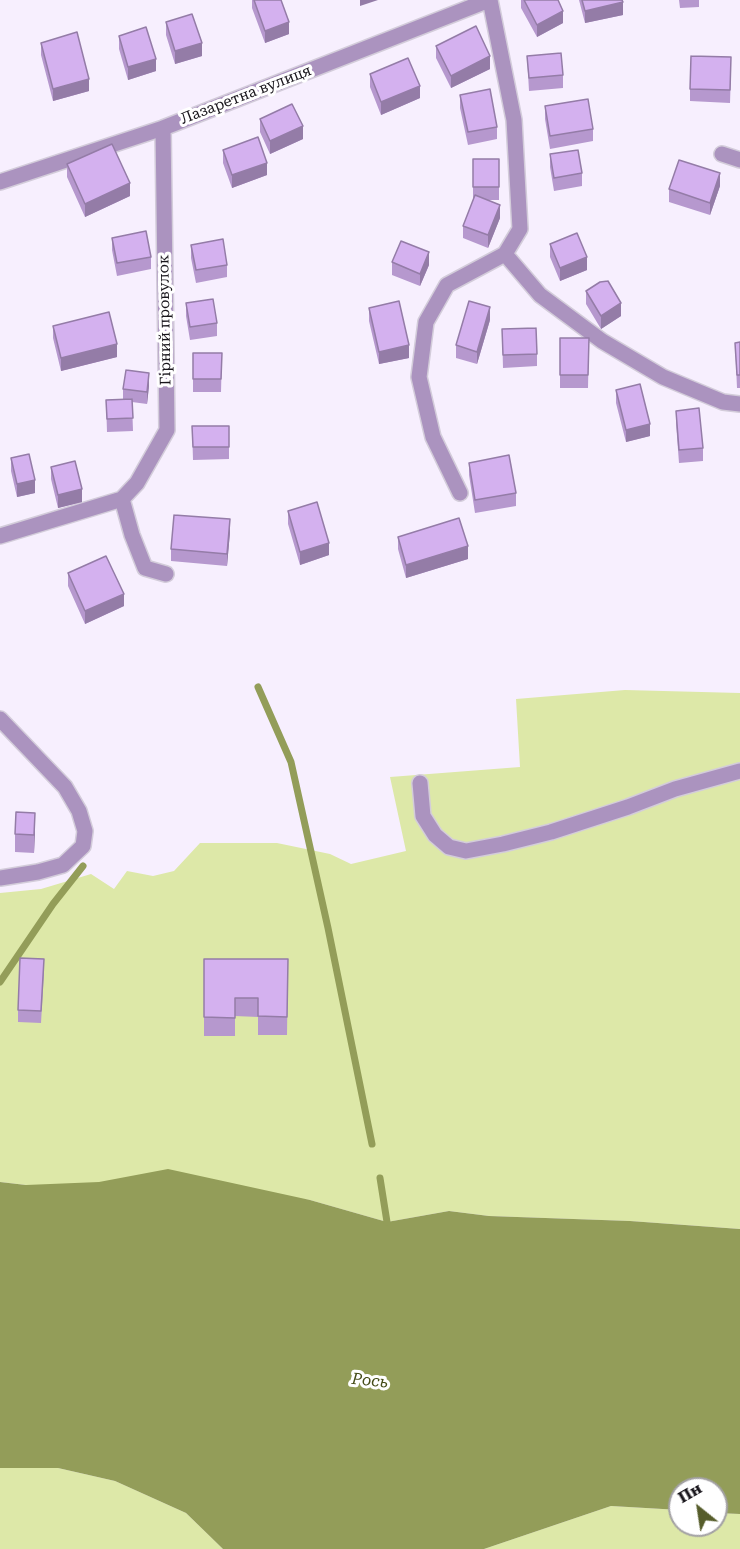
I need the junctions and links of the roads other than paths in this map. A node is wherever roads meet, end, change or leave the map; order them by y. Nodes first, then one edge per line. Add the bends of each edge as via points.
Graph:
1 (489, 0) edge
2 (163, 128) junction
3 (722, 154) dead end
4 (740, 160) edge
5 (0, 182) edge
6 (505, 254) junction
7 (740, 404) edge
8 (459, 493) dead end
9 (122, 499) junction
10 (0, 536) edge
11 (165, 574) dead end
12 (0, 719) edge
13 (740, 771) edge
14 (420, 783) dead end
15 (0, 878) edge

1 - 2 street, Лазаретна вулиця
1 - 6 street via 514,120 520,229
2 - 5 street, Лазаретна вулиця
2 - 9 street, Гірний провулок via 167,430 137,483
3 - 4 street
6 - 7 street via 540,295 602,341 663,377 723,402
6 - 8 street via 447,285 426,322 419,377 434,437
9 - 10 street
9 - 11 street via 145,568
12 - 15 street via 65,787 85,831 83,846 63,865
13 - 14 street via 551,832 466,851 449,847 435,835 423,816

